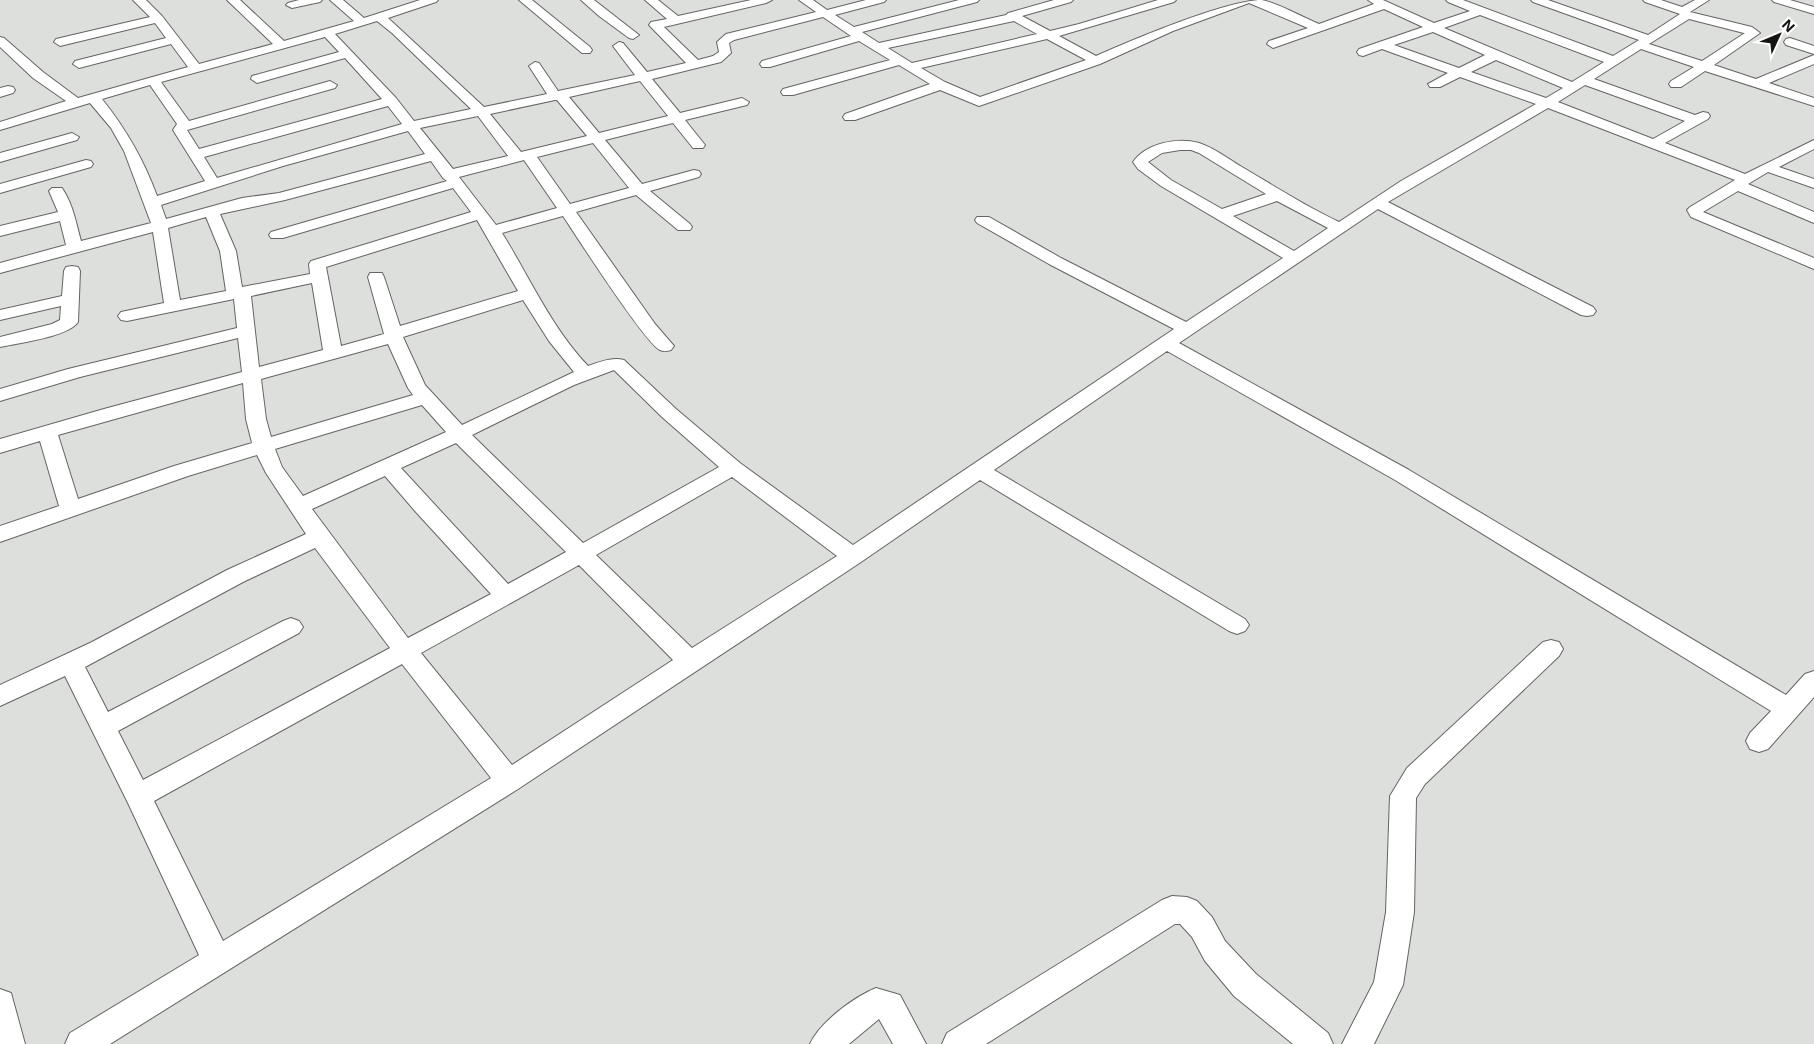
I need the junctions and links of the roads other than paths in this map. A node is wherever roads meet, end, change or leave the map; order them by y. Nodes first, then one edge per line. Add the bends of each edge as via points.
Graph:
1 (139, 0) edge
2 (233, 0) edge
3 (316, 0) edge
4 (336, 0) edge
5 (432, 0) edge
6 (526, 0) edge
7 (587, 0) edge
8 (650, 0) edge
9 (717, 0) edge
10 (766, 0) edge
11 (805, 0) edge
12 (880, 0) edge
13 (973, 0) edge
14 (1067, 0) edge
15 (1170, 0) edge
16 (1246, 0) edge
17 (1252, 0) edge
18 (1452, 0) edge
19 (1537, 0) edge
20 (1649, 0) edge
21 (1703, 0) edge
22 (1778, 0) edge
23 (416, 2) edge
24 (1379, 2) edge
25 (292, 5) dead end
26 (728, 8) junction
27 (1480, 10) junction
28 (1814, 11) edge
29 (824, 13) junction
30 (1685, 13) junction
31 (379, 17) junction
32 (1014, 17) junction
33 (158, 19) junction
34 (674, 19) junction
35 (362, 22) junction
36 (1432, 27) junction
37 (1320, 28) junction
38 (327, 32) junction
39 (856, 34) junction
40 (632, 35) dead end
41 (1048, 35) junction
42 (173, 40) junction
43 (0, 41) edge
44 (60, 42) dead end
45 (1645, 42) junction
46 (1790, 42) dead end
47 (1272, 44) dead end
48 (281, 45) junction
49 (1381, 45) junction
50 (619, 46) dead end
51 (877, 47) junction
52 (586, 50) dead end
53 (1814, 50) edge
54 (1363, 52) dead end
55 (346, 54) junction
56 (1496, 55) junction
57 (239, 56) junction
58 (1814, 59) edge
59 (1096, 61) junction
60 (1614, 61) junction
61 (79, 64) dead end
62 (695, 64) junction
63 (766, 64) dead end
64 (905, 64) junction
65 (535, 66) dead end
66 (1705, 67) junction
67 (195, 68) junction
68 (1458, 73) junction
69 (642, 76) junction
70 (257, 79) junction
71 (153, 80) junction
72 (1435, 84) dead end
73 (1578, 84) junction
74 (1676, 84) dead end
75 (1755, 84) junction
76 (330, 85) dead end
77 (940, 85) junction
78 (788, 92) dead end
79 (558, 95) junction
80 (93, 97) junction
81 (273, 101) junction
82 (391, 101) junction
83 (75, 102) junction
84 (742, 102) dead end
85 (1814, 102) edge
86 (1547, 103) junction
87 (480, 110) junction
88 (850, 117) dead end
89 (674, 118) junction
90 (185, 125) junction
91 (0, 126) edge
92 (411, 126) junction
93 (72, 137) dead end
94 (596, 137) junction
95 (1654, 144) junction
96 (1814, 144) edge
97 (698, 145) dead end
98 (195, 155) junction
99 (433, 156) junction
100 (522, 156) junction
101 (0, 158) edge
102 (86, 164) dead end
103 (1767, 167) junction
104 (694, 174) dead end
105 (451, 179) junction
106 (1742, 182) junction
107 (213, 183) junction
108 (1814, 184) edge
109 (0, 190) edge
110 (639, 190) junction
111 (58, 191) dead end
112 (1278, 195) junction
113 (152, 203) junction
114 (1378, 203) junction
115 (567, 210) junction
116 (211, 211) junction
117 (481, 214) junction
118 (66, 215) junction
119 (1221, 215) junction
120 (1814, 218) edge
121 (983, 220) dead end
122 (160, 225) junction
123 (684, 227) dead end
124 (1340, 228) junction
125 (0, 231) edge
126 (493, 231) junction
127 (277, 234) dead end
128 (75, 248) junction
129 (1294, 258) junction
130 (1814, 264) edge
131 (0, 268) edge
132 (72, 271) dead end
133 (319, 277) junction
134 (376, 277) dead end
135 (239, 294) junction
136 (528, 294) junction
137 (71, 299) junction
138 (173, 307) junction
139 (1587, 311) dead end
140 (0, 314) edge
141 (127, 316) dead end
142 (1187, 329) junction
143 (247, 331) junction
144 (393, 335) junction
145 (0, 342) edge
146 (1166, 343) junction
147 (664, 346) dead end
148 (333, 354) junction
149 (586, 374) junction
150 (252, 375) junction
151 (0, 395) edge
152 (426, 397) junction
153 (46, 432) junction
154 (459, 434) junction
155 (0, 446) edge
156 (263, 446) junction
157 (388, 466) junction
158 (733, 468) junction
159 (979, 470) junction
160 (298, 507) junction
161 (70, 509) junction
162 (0, 534) edge
163 (319, 537) junction
164 (579, 553) junction
165 (853, 556) junction
166 (506, 596) junction
167 (1237, 626) dead end
168 (291, 627) dead end
169 (1551, 649) dead end
170 (406, 651) junction
171 (690, 660) junction
172 (71, 663) junction
173 (1814, 681) edge
174 (0, 695) edge
175 (1789, 709) junction
176 (102, 727) junction
177 (1759, 741) dead end
178 (509, 781) junction
179 (138, 796) junction
180 (217, 961) junction
181 (0, 1004) edge
182 (9, 1044) edge
183 (81, 1044) edge
184 (826, 1044) edge
185 (910, 1044) edge
186 (958, 1044) edge
187 (1317, 1044) edge
188 (1358, 1044) edge

1 - 33 street
2 - 48 street
3 - 25 street
4 - 35 street
5 - 23 street
6 - 52 street
7 - 40 street
8 - 34 street
9 - 26 street
10 - 26 street
11 - 29 street
12 - 29 street
13 - 39 street
14 - 32 street via 1018,12 1012,15
15 - 41 street
16 - 59 street via 1169,28
17 - 37 street
18 - 27 street
19 - 45 street
20 - 30 street
21 - 30 street
22 - 28 street
23 - 31 street
24 - 36 street
24 - 37 street
26 - 34 street
27 - 36 street
27 - 60 street
29 - 39 street
29 - 62 street via 730,37 723,42 725,53 722,56
30 - 45 street
30 - 66 street via 1754,33
31 - 35 street
31 - 87 street
32 - 41 street
32 - 51 street
33 - 42 street
33 - 44 street
34 - 62 street via 655,25
35 - 38 street
36 - 49 street
36 - 56 street
37 - 47 street
38 - 48 street
38 - 55 street
39 - 51 street
39 - 63 street
41 - 59 street
41 - 64 street
42 - 61 street
42 - 67 street
43 - 83 street
45 - 60 street
45 - 66 street
46 - 53 street
48 - 57 street
49 - 54 street
49 - 68 street
50 - 69 street
51 - 64 street
55 - 70 street
55 - 82 street
56 - 68 street
56 - 73 street
57 - 67 street
57 - 70 street
58 - 75 street
59 - 77 street via 979,102
60 - 73 street
62 - 69 street
64 - 77 street
64 - 78 street
65 - 79 street
66 - 74 street
66 - 75 street
67 - 71 street
68 - 72 street
68 - 86 street
69 - 79 street
69 - 89 street
70 - 81 street
71 - 80 street
71 - 90 street
73 - 86 street
73 - 95 street via 1701,117
75 - 85 street
76 - 81 street
77 - 88 street
79 - 87 street
79 - 94 street
80 - 83 street
80 - 113 street via 131,151
81 - 90 street
82 - 92 street
82 - 98 street
83 - 91 street
84 - 89 street
86 - 95 street
86 - 114 street
87 - 92 street
87 - 100 street
89 - 94 street
89 - 97 street
90 - 98 street via 180,130
92 - 99 street
92 - 107 street
93 - 101 street
94 - 100 street
94 - 110 street
95 - 106 street
96 - 103 street
98 - 107 street
99 - 105 street
99 - 116 street via 280,197
100 - 105 street
100 - 115 street
102 - 109 street
103 - 106 street
103 - 108 street
104 - 110 street
105 - 117 street
105 - 127 street
106 - 120 street
106 - 130 street via 1695,210 1696,214
107 - 113 street
110 - 115 street
110 - 123 street
111 - 118 street
112 - 119 street
112 - 119 street via 1201,149 1177,145 1143,157 1140,162 1143,166
112 - 124 street
113 - 122 street
114 - 124 street
114 - 139 street
115 - 126 street
115 - 147 street
116 - 122 street
116 - 135 street via 228,252
117 - 126 street
117 - 133 street via 320,262 317,264
118 - 125 street
118 - 128 street
119 - 129 street
121 - 142 street
122 - 128 street
122 - 138 street
124 - 129 street
126 - 136 street
128 - 131 street
129 - 142 street
132 - 137 street
133 - 135 street
133 - 148 street
134 - 144 street
135 - 138 street
135 - 143 street
136 - 144 street
136 - 149 street via 570,360
137 - 140 street
137 - 145 street via 70,319 65,325
138 - 141 street
142 - 146 street
143 - 150 street
143 - 151 street
144 - 148 street
144 - 152 street via 406,367
146 - 159 street
146 - 175 street via 1402,476
148 - 150 street
149 - 154 street
149 - 158 street via 611,364 623,367 669,413
150 - 153 street
150 - 156 street via 256,419
152 - 154 street
152 - 156 street
153 - 155 street
153 - 161 street
154 - 157 street
154 - 164 street
156 - 160 street via 272,468
156 - 161 street
157 - 160 street
157 - 166 street
158 - 164 street
158 - 165 street
159 - 165 street
159 - 167 street
160 - 163 street
161 - 162 street
163 - 170 street
163 - 172 street via 236,576
164 - 166 street
164 - 171 street
165 - 171 street
166 - 170 street
168 - 176 street
169 - 188 street via 1416,776 1404,796 1400,819 1400,912 1388,985
170 - 178 street
170 - 179 street
171 - 178 street
172 - 174 street
172 - 176 street
173 - 175 street
175 - 177 street
176 - 179 street
178 - 180 street
179 - 180 street
180 - 183 street
181 - 182 street
184 - 185 street via 876,1003 889,1006
186 - 187 street via 1172,910 1187,912 1245,985

